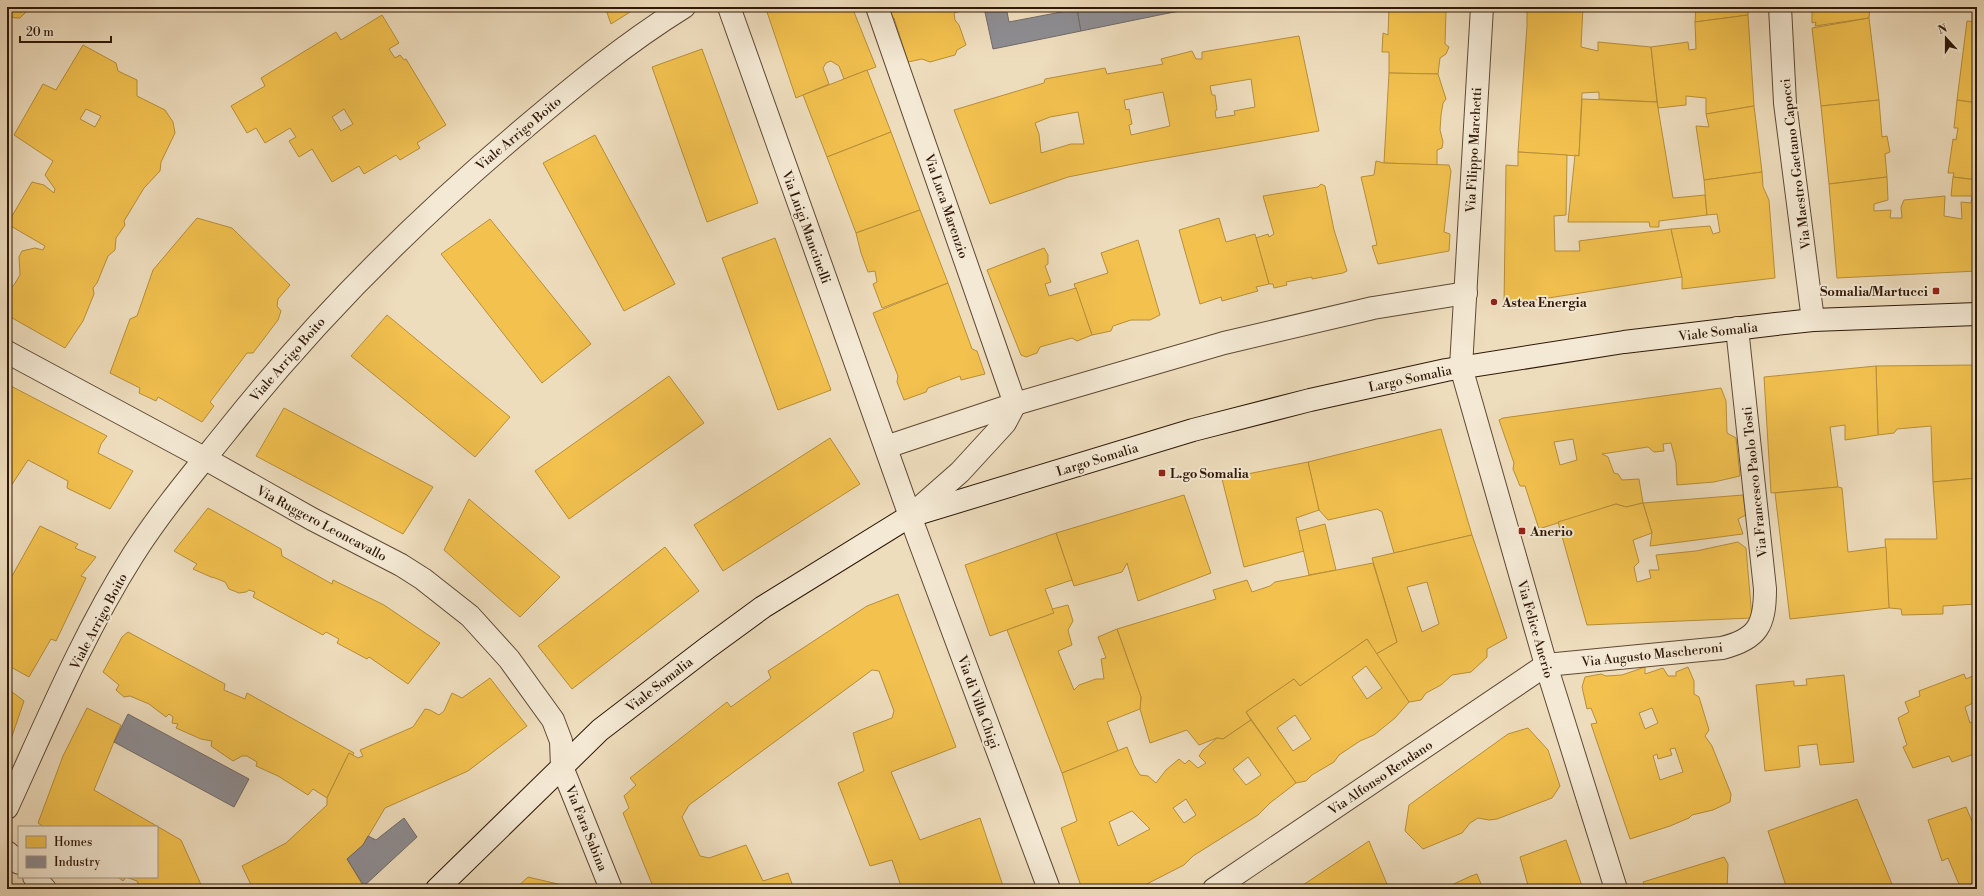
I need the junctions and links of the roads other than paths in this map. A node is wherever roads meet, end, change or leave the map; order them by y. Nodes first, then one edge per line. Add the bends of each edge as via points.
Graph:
1 (684, 7) edge
2 (729, 7) edge
3 (877, 7) edge
4 (1482, 7) edge
5 (1780, 7) edge
6 (1466, 293) junction
7 (1977, 314) edge
8 (1813, 320) junction
9 (1737, 328) junction
10 (7, 352) edge
11 (1461, 367) junction
12 (1015, 404) junction
13 (886, 447) junction
14 (204, 458) junction
15 (910, 516) junction
16 (1754, 634) joint
17 (1546, 665) junction
18 (562, 767) junction
19 (7, 808) edge
20 (7, 852) edge
21 (18, 861) edge
22 (35, 878) edge
23 (45, 889) edge
24 (437, 889) edge
25 (611, 889) edge
26 (1049, 889) edge
27 (1214, 889) edge
28 (1616, 889) edge

1 - 14 street, Viale Arrigo Boito via 636,38 574,85 484,161 414,226 321,320 264,384
2 - 13 street, Via Luigi Mancinelli
3 - 12 street, Via Luca Marenzio
4 - 6 street, Via Filippo Marchetti
5 - 8 street, Via Maestro Gaetano Capocci via 1786,103
6 - 11 street, Largo Somalia
6 - 12 street via 1373,308 1253,336
7 - 8 street, Viale Somalia
8 - 9 street, Viale Somalia
9 - 11 street, Viale Somalia via 1601,345
9 - 16 street, Via Francesco Paolo Tosti via 1765,589 1763,618
10 - 14 street, Via Ruggero Leoncavallo
11 - 15 street, Largo Somalia via 1366,387 1193,430
11 - 17 street, Via Felice Anerio
12 - 13 street
12 - 15 street via 1005,423 960,472
13 - 15 street
14 - 18 street, Via Ruggero Leoncavallo via 401,565 470,616 509,659 553,720 561,741
14 - 19 street, Viale Arrigo Boito via 156,520 117,582 78,656
15 - 18 street, Viale Somalia via 793,587 706,648 600,730
15 - 26 street, Via di Villa Chigi
16 - 17 street, Via Augusto Mascheroni via 1730,646 1712,650
17 - 27 street, Via Alfonso Rendano
17 - 28 street, Via Felice Anerio
18 - 24 street, Viale Somalia
18 - 25 street, Via Fara Sabina
20 - 21 street
22 - 23 street

